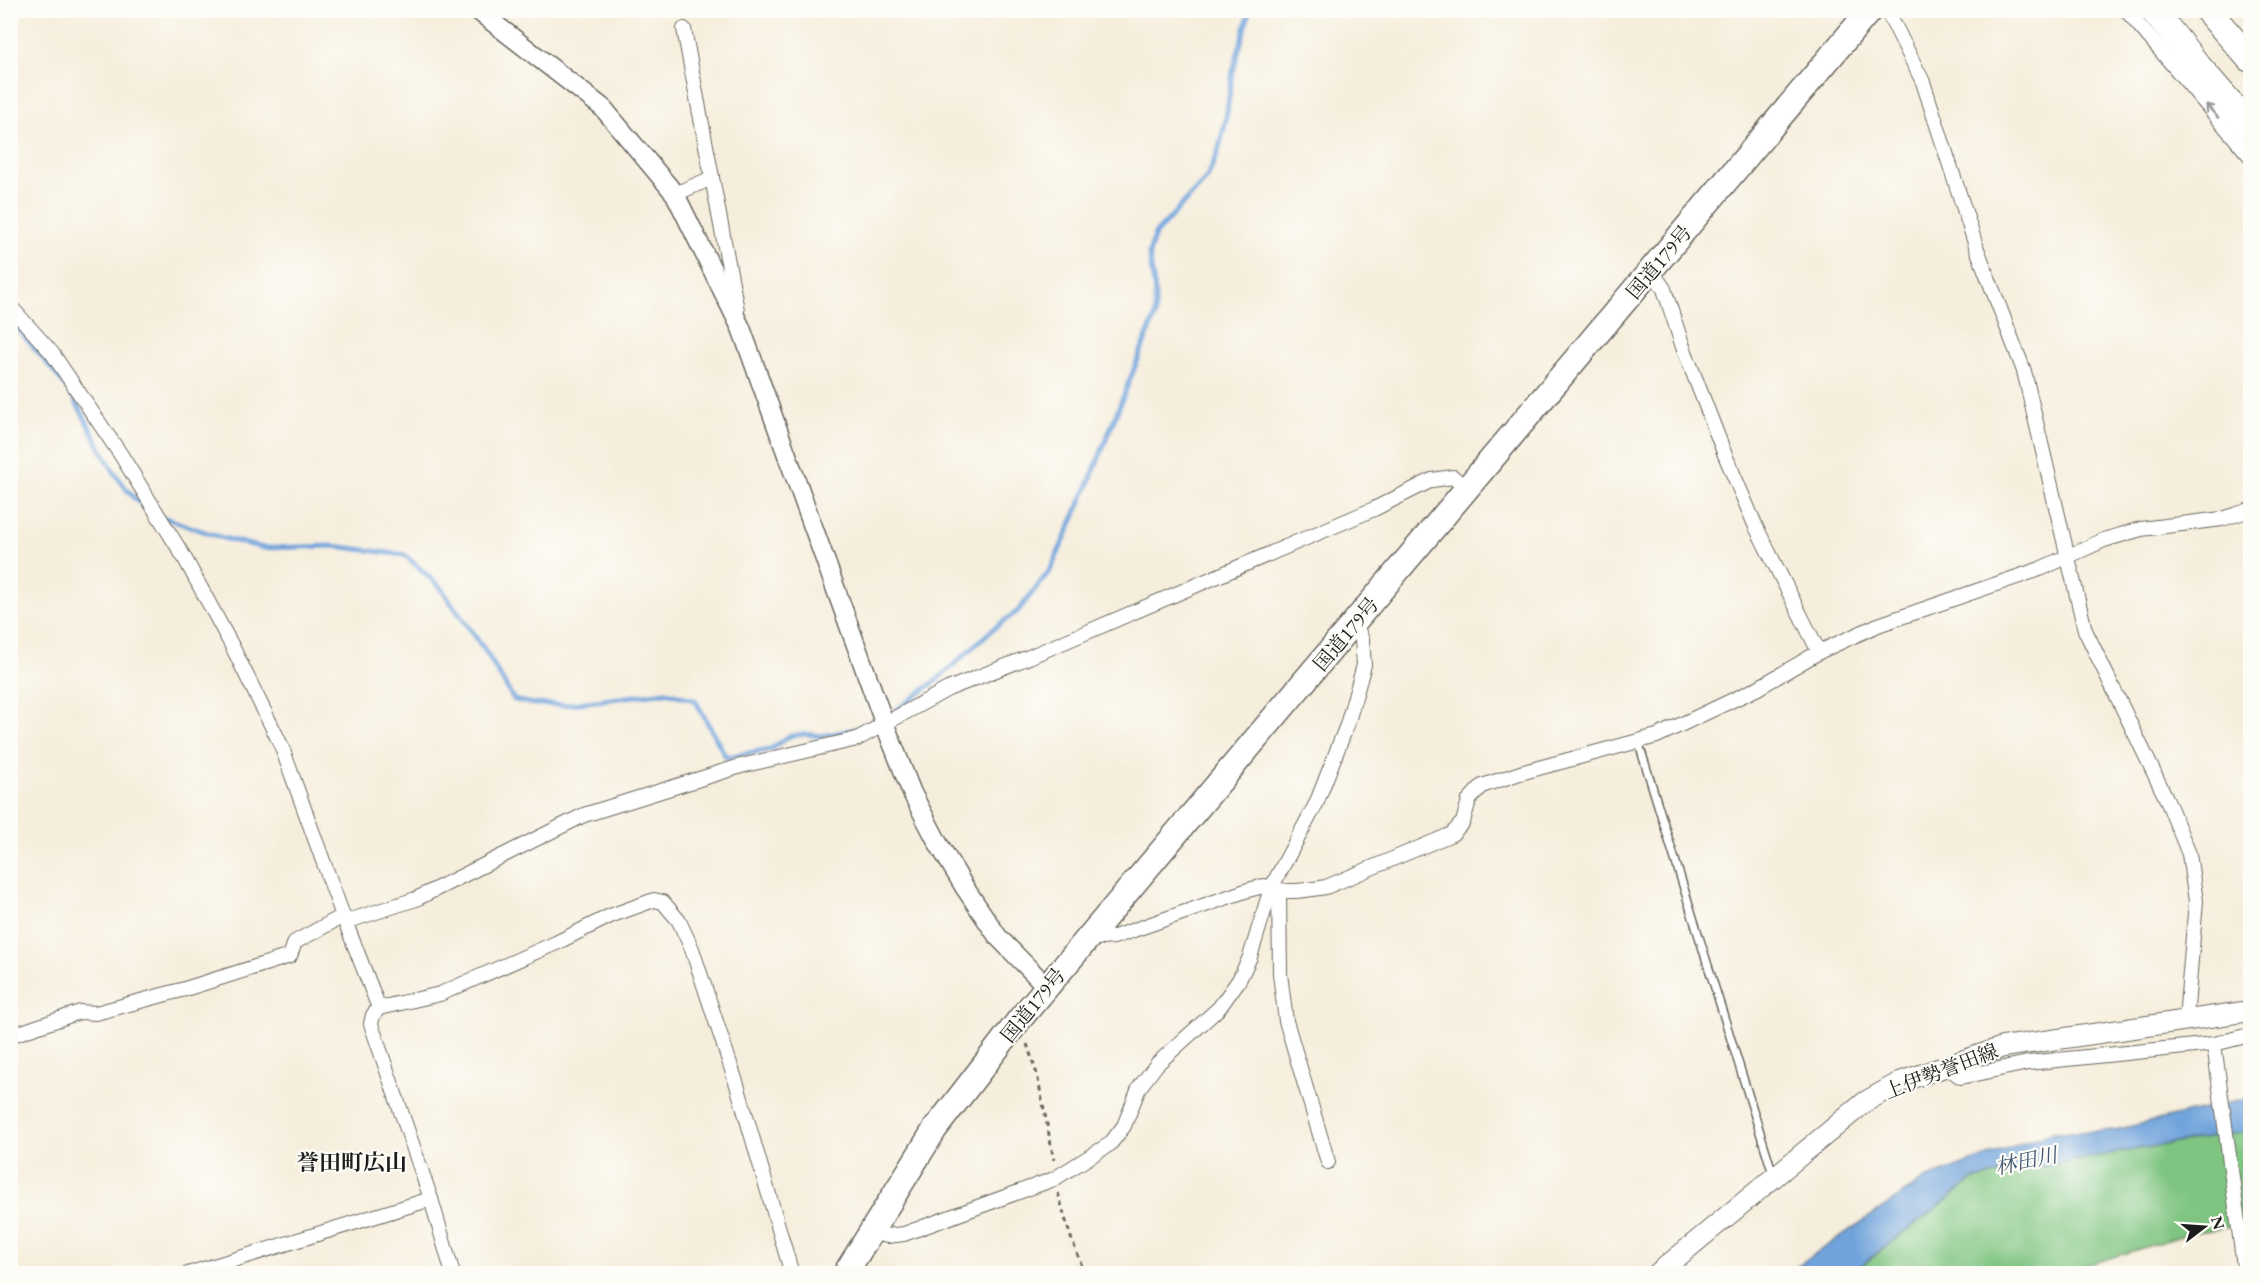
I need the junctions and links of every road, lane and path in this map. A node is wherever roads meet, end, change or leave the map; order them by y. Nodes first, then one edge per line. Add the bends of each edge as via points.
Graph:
1 (477, 10) edge
2 (1870, 10) edge
3 (1887, 10) edge
4 (2126, 10) edge
5 (2153, 10) edge
6 (2207, 10) edge
7 (684, 30) dead end
8 (2250, 59) edge
9 (2250, 126) edge
10 (2250, 156) edge
11 (712, 178) junction
12 (675, 194) junction
13 (1652, 271) junction
14 (10, 306) edge
15 (741, 328) junction
16 (1468, 490) junction
17 (2250, 510) edge
18 (2068, 557) junction
19 (1355, 623) junction
20 (1820, 652) junction
21 (883, 719) junction
22 (1638, 741) junction
23 (1275, 889) junction
24 (344, 919) junction
25 (1092, 934) junction
26 (1047, 987) junction
27 (379, 1008) junction
28 (2250, 1011) edge
29 (2186, 1019) junction
30 (1019, 1020) junction
31 (2250, 1035) edge
32 (10, 1036) edge
33 (2214, 1044) junction
34 (1944, 1065) junction
35 (1328, 1162) dead end
36 (1774, 1177) junction
37 (1054, 1179) junction
38 (430, 1199) junction
39 (870, 1232) junction
40 (188, 1274) edge
41 (453, 1274) edge
42 (792, 1274) edge
43 (845, 1274) edge
44 (1085, 1274) edge
45 (1657, 1274) edge
46 (2245, 1274) edge

1 - 12 street via 603,108
2 - 13 highway, 国道179号
3 - 18 street via 1923,82 1977,249 2024,371
10 -> 4 street
5 - 9 highway
6 - 8 highway
7 - 11 street
11 - 12 street
11 - 15 street
12 - 15 street
13 - 16 highway, 国道179号
13 - 20 street via 1664,289 1682,344 1756,527
14 - 24 street via 52,353 184,557 281,745
15 - 21 street
16 - 19 highway, 国道179号
16 - 21 street via 1453,477 1432,480 1374,509
17 - 18 street via 2222,519 2141,529
18 - 20 street via 1878,625
18 - 29 street via 2085,630 2189,854 2196,901
19 - 23 street via 1362,640 1364,665 1347,726 1316,804
19 - 25 highway, 国道179号
20 - 22 street via 1756,689 1657,736
21 - 24 street via 857,739 741,766 584,814 416,899
21 - 26 street via 912,793 965,888 998,937
22 - 23 street via 1482,786 1469,800 1463,822 1452,834 1326,887 1304,891
22 - 36 lane
23 - 25 street via 1264,886 1248,890 1113,937
23 - 35 street via 1286,1021
23 - 37 street via 1250,957 1219,1008 1157,1064 1139,1088 1124,1126 1110,1144
24 - 27 street
24 - 32 street via 295,942 290,956 96,1013 80,1012
25 - 26 highway, 国道179号
26 - 30 highway, 国道179号
27 - 38 street via 371,1024
27 - 42 street via 440,994 610,916 654,900 663,902 679,921 692,949 737,1085
28 - 29 main road, 上伊勢誉田線
29 - 34 main road, 上伊勢誉田線 via 2003,1047
30 - 37 path via 1037,1074 1054,1157
30 - 39 highway, 国道179号 via 935,1130
31 - 33 street
33 - 34 street via 2028,1063 1961,1077
33 - 46 street
34 - 36 main road, 上伊勢誉田線 via 1900,1082 1865,1102
36 - 45 main road, 上伊勢誉田線
37 - 39 street via 904,1234
37 - 44 path
38 - 40 street
38 - 41 street
39 - 43 highway, 国道179号

